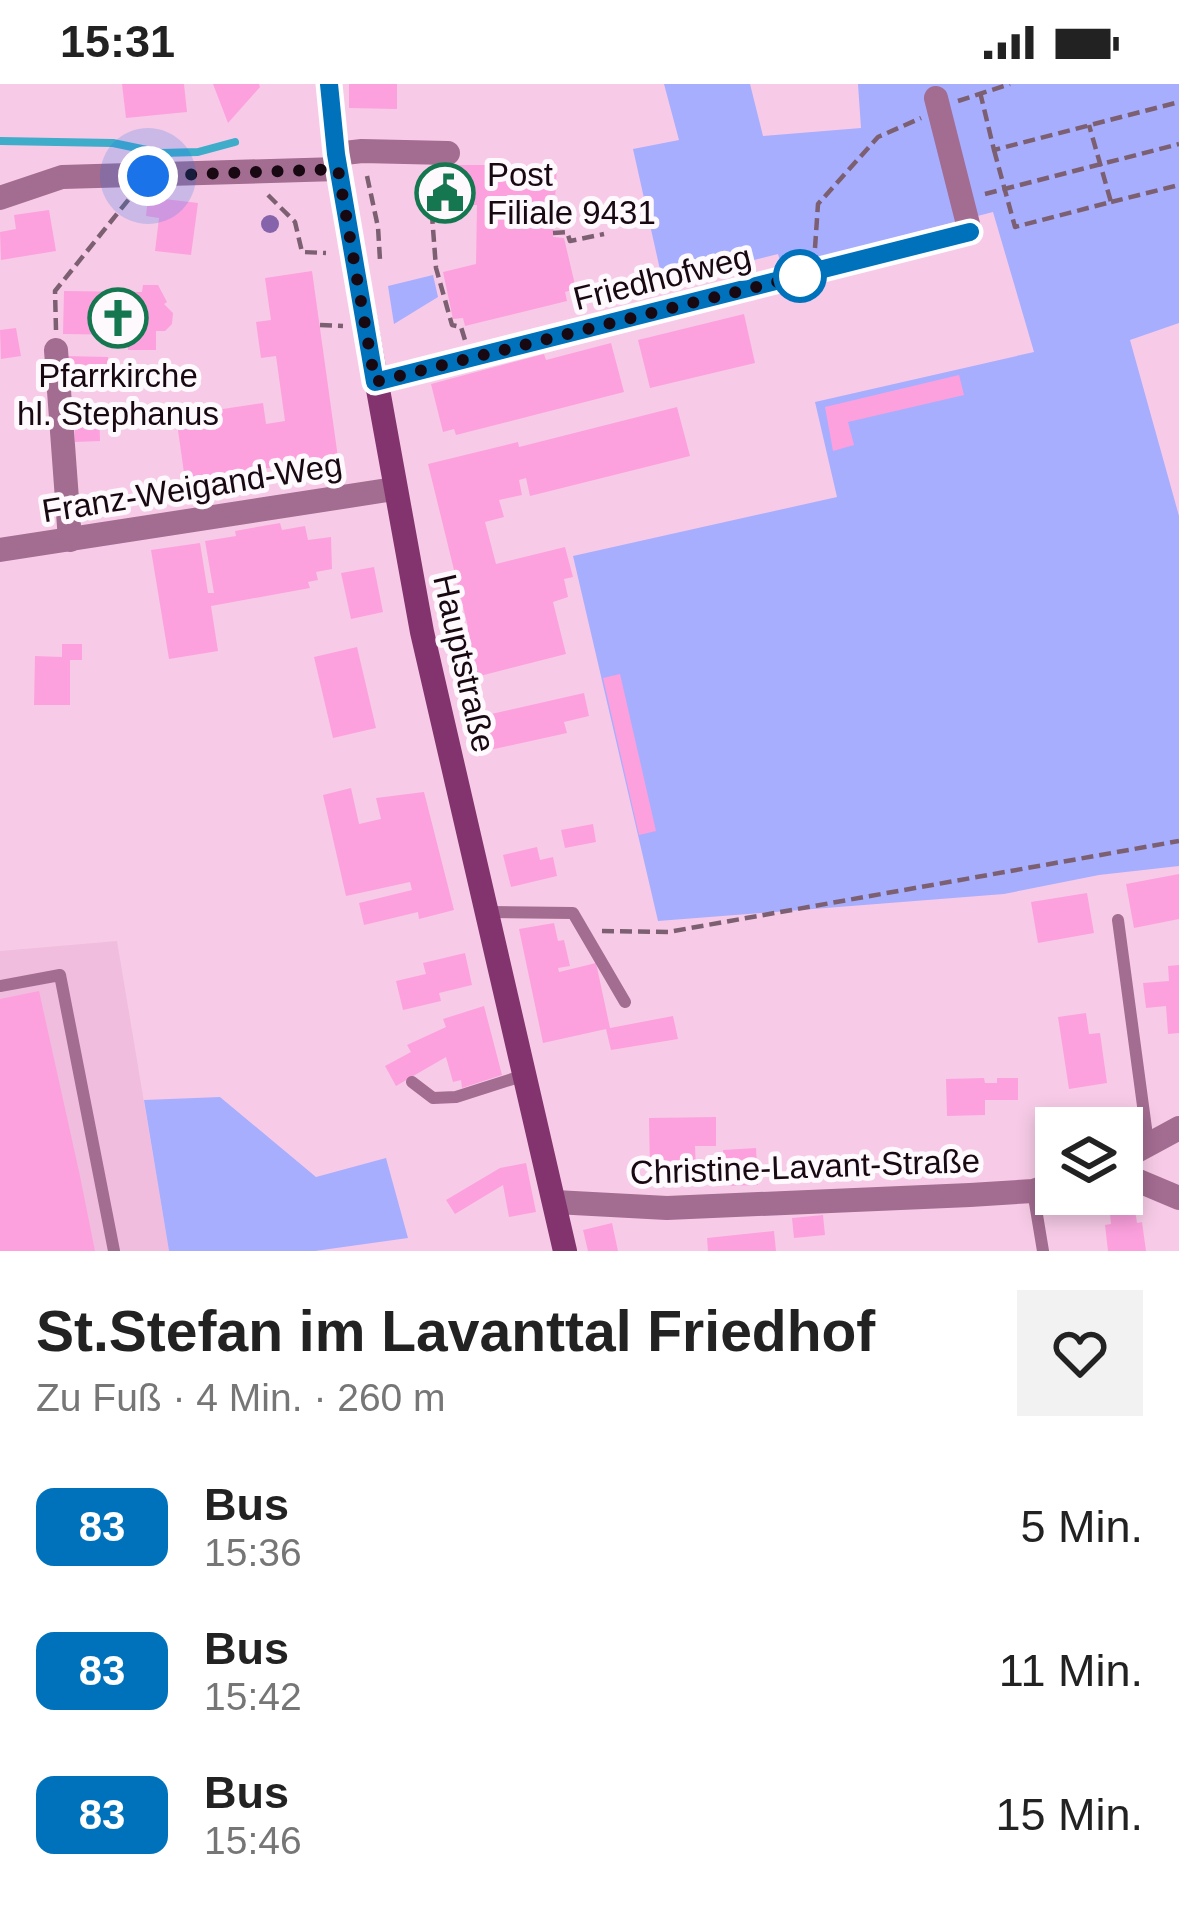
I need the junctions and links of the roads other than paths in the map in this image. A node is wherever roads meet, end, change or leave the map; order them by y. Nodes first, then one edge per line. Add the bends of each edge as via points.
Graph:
1 (329, 84) edge
2 (938, 104) road end
3 (448, 153) dead end
4 (337, 162) junction
5 (0, 198) edge
6 (56, 350) road end
7 (375, 382) junction
8 (394, 489) junction
9 (70, 540) junction
10 (0, 550) edge
11 (488, 912) junction
12 (1118, 920) dead end
13 (0, 986) edge
14 (625, 1002) dead end
15 (526, 1075) junction
16 (412, 1082) dead end
17 (1179, 1128) edge
18 (1149, 1144) junction
19 (1143, 1147) edge
20 (1143, 1183) edge
21 (1035, 1188) edge
22 (1179, 1198) edge
23 (555, 1202) junction
24 (1044, 1215) edge
25 (114, 1251) edge
26 (565, 1251) edge
27 (1042, 1251) edge

1 - 4 main road, Hauptstraße
2 - 7 street, Friedhofweg via 970,232
3 - 4 street via 362,151
4 - 5 street via 264,172 62,177
4 - 7 main road, Hauptstraße
6 - 9 street
7 - 8 main road, Hauptstraße
8 - 9 street, Franz-Weigand-Weg
8 - 11 main road, Hauptstraße
9 - 10 street, Franz-Weigand-Weg
11 - 14 lane via 573,913
11 - 15 main road, Hauptstraße
12 - 18 lane
13 - 25 lane via 60,975
15 - 16 lane via 456,1097 433,1098
15 - 23 main road, Hauptstraße
17 - 18 street
18 - 19 street
20 - 22 street
21 - 23 street, Christine-Lavant-Straße via 667,1208
23 - 26 main road, Hauptstraße
24 - 27 lane

